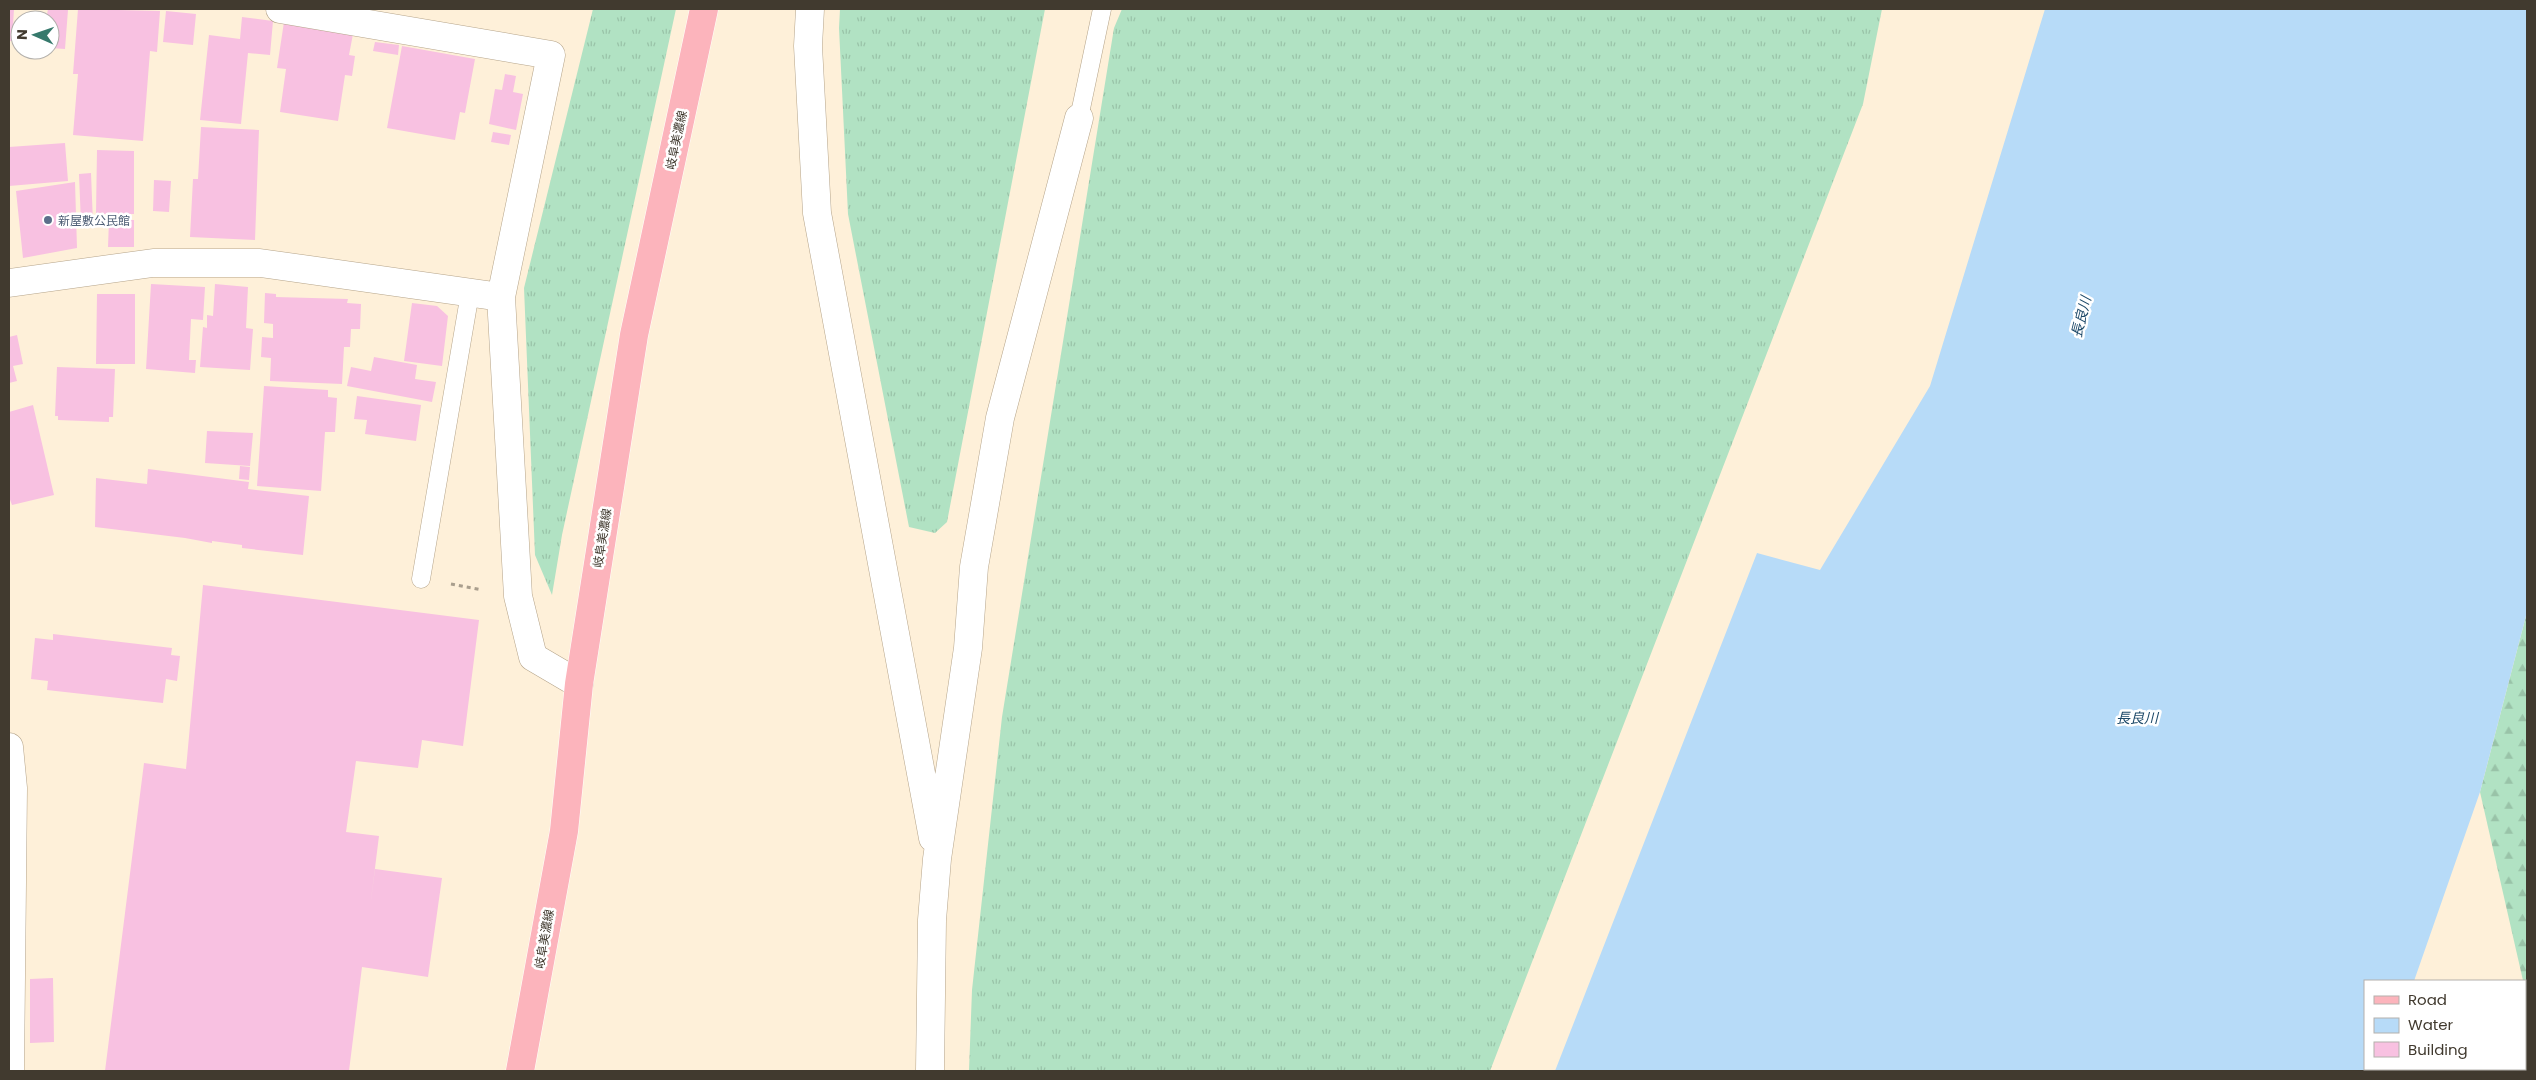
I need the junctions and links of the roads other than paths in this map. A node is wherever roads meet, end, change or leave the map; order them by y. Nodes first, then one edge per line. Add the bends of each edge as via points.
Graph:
1 (280, 9) edge
2 (704, 9) edge
3 (810, 9) edge
4 (1102, 9) edge
5 (1079, 118) joint
6 (9, 283) edge
7 (470, 293) junction
8 (501, 296) junction
9 (421, 579) road end
10 (579, 684) junction
11 (9, 747) edge
12 (937, 859) junction
13 (2527, 1046) edge
14 (10, 1071) edge
15 (520, 1071) edge
16 (930, 1071) edge
17 (2526, 1071) edge

1 - 8 street via 551,55
2 - 10 main road, 岐阜美濃線 via 634,335
3 - 12 street via 808,46 817,213
4 - 5 lane
5 - 12 street via 1000,418 974,567 968,648
6 - 7 street via 153,263 260,263
7 - 8 street
7 - 9 lane
8 - 10 street via 518,596 533,657
10 - 15 main road, 岐阜美濃線 via 564,831
11 - 14 street via 13,788
12 - 16 street via 932,920
13 - 17 main road

